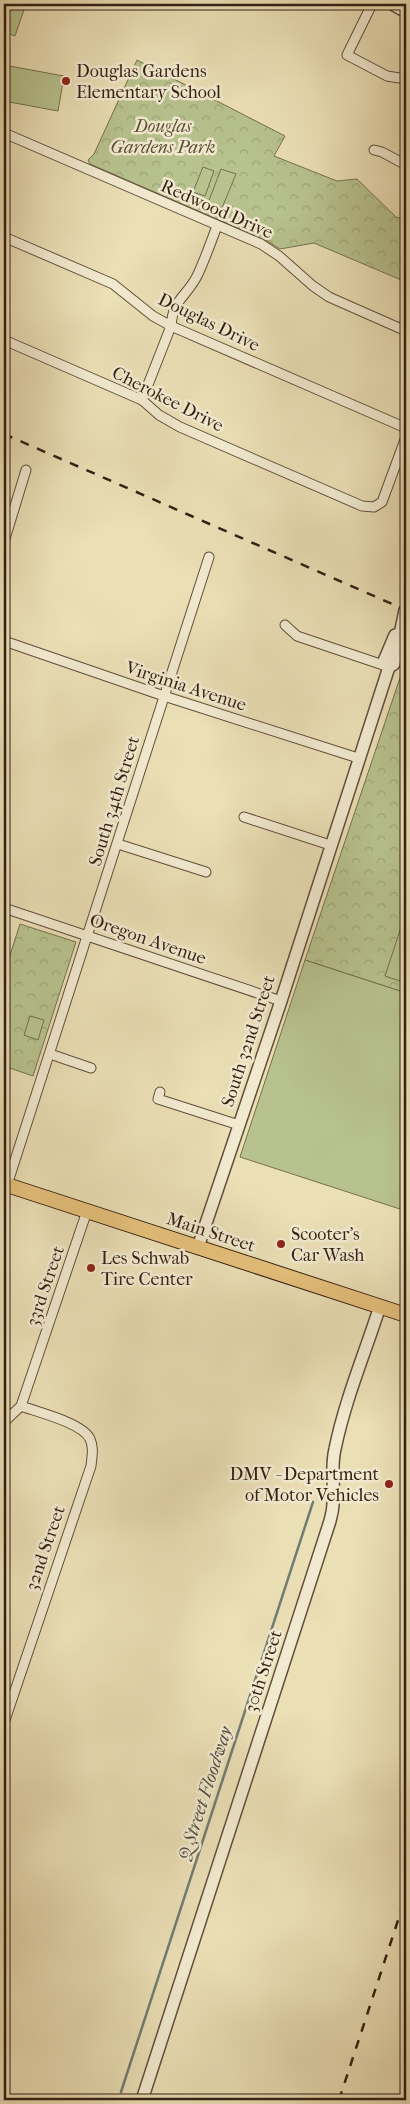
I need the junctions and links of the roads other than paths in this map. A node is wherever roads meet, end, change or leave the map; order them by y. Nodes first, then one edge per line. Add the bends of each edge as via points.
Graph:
1 (372, 4) edge
2 (392, 4) edge
3 (406, 12) edge
4 (406, 79) edge
5 (4, 134) edge
6 (374, 150) dead end
7 (406, 165) edge
8 (217, 226) junction
9 (4, 237) edge
10 (171, 326) junction
11 (406, 331) edge
12 (4, 340) edge
13 (142, 400) junction
14 (406, 428) edge
15 (406, 437) edge
16 (26, 470) dead end
17 (4, 542) edge
18 (209, 557) dead end
19 (406, 608) edge
20 (285, 625) dead end
21 (4, 641) edge
22 (389, 667) junction
23 (164, 696) junction
24 (358, 758) junction
25 (244, 817) dead end
26 (118, 844) junction
27 (330, 845) junction
28 (206, 872) dead end
29 (4, 908) edge
30 (88, 935) junction
31 (281, 1001) junction
32 (50, 1054) junction
33 (91, 1068) dead end
34 (160, 1092) dead end
35 (239, 1125) junction
36 (6, 1184) edge
37 (87, 1211) junction
38 (198, 1247) junction
39 (380, 1306) junction
40 (406, 1315) edge
41 (21, 1406) junction
42 (4, 1422) edge
43 (4, 1723) edge
44 (142, 2100) edge

1 - 4 street via 347,55 387,76
2 - 3 street
5 - 8 street, Redwood Drive
6 - 7 street
8 - 10 street via 197,276 177,302
8 - 11 street, Redwood Drive via 261,244 330,297
9 - 10 street, Douglas Drive via 113,284 152,316
10 - 13 street
10 - 14 street, Douglas Drive
12 - 13 street, Cherokee Drive
13 - 15 street, Cherokee Drive via 180,427 362,506 374,507 382,502
16 - 17 street
18 - 23 street, South 34th Street
19 - 22 street, South 32nd Street via 394,664
20 - 22 street via 297,636
21 - 23 street, Virginia Avenue
22 - 24 street, South 32nd Street
23 - 24 street, Virginia Avenue
23 - 26 street, South 34th Street
24 - 27 street, South 32nd Street
25 - 27 street
26 - 28 street
26 - 30 street, South 34th Street
27 - 31 street, South 32nd Street
29 - 30 street, Oregon Avenue
30 - 31 street, Oregon Avenue
30 - 32 street, South 34th Street
31 - 35 street, South 32nd Street
32 - 33 street
32 - 36 street, South 34th Street
34 - 35 street via 158,1099
35 - 38 street, South 32nd Street
36 - 37 main road, Main Street
37 - 38 main road, Main Street
37 - 41 street, 33rd Street
38 - 39 main road, Main Street
39 - 40 main road, Main Street
39 - 44 street, 30th Street via 337,1436 333,1468 335,1494 330,1521
41 - 42 street, 33rd Street
41 - 43 street, 32nd Street via 84,1431 91,1440 93,1452

